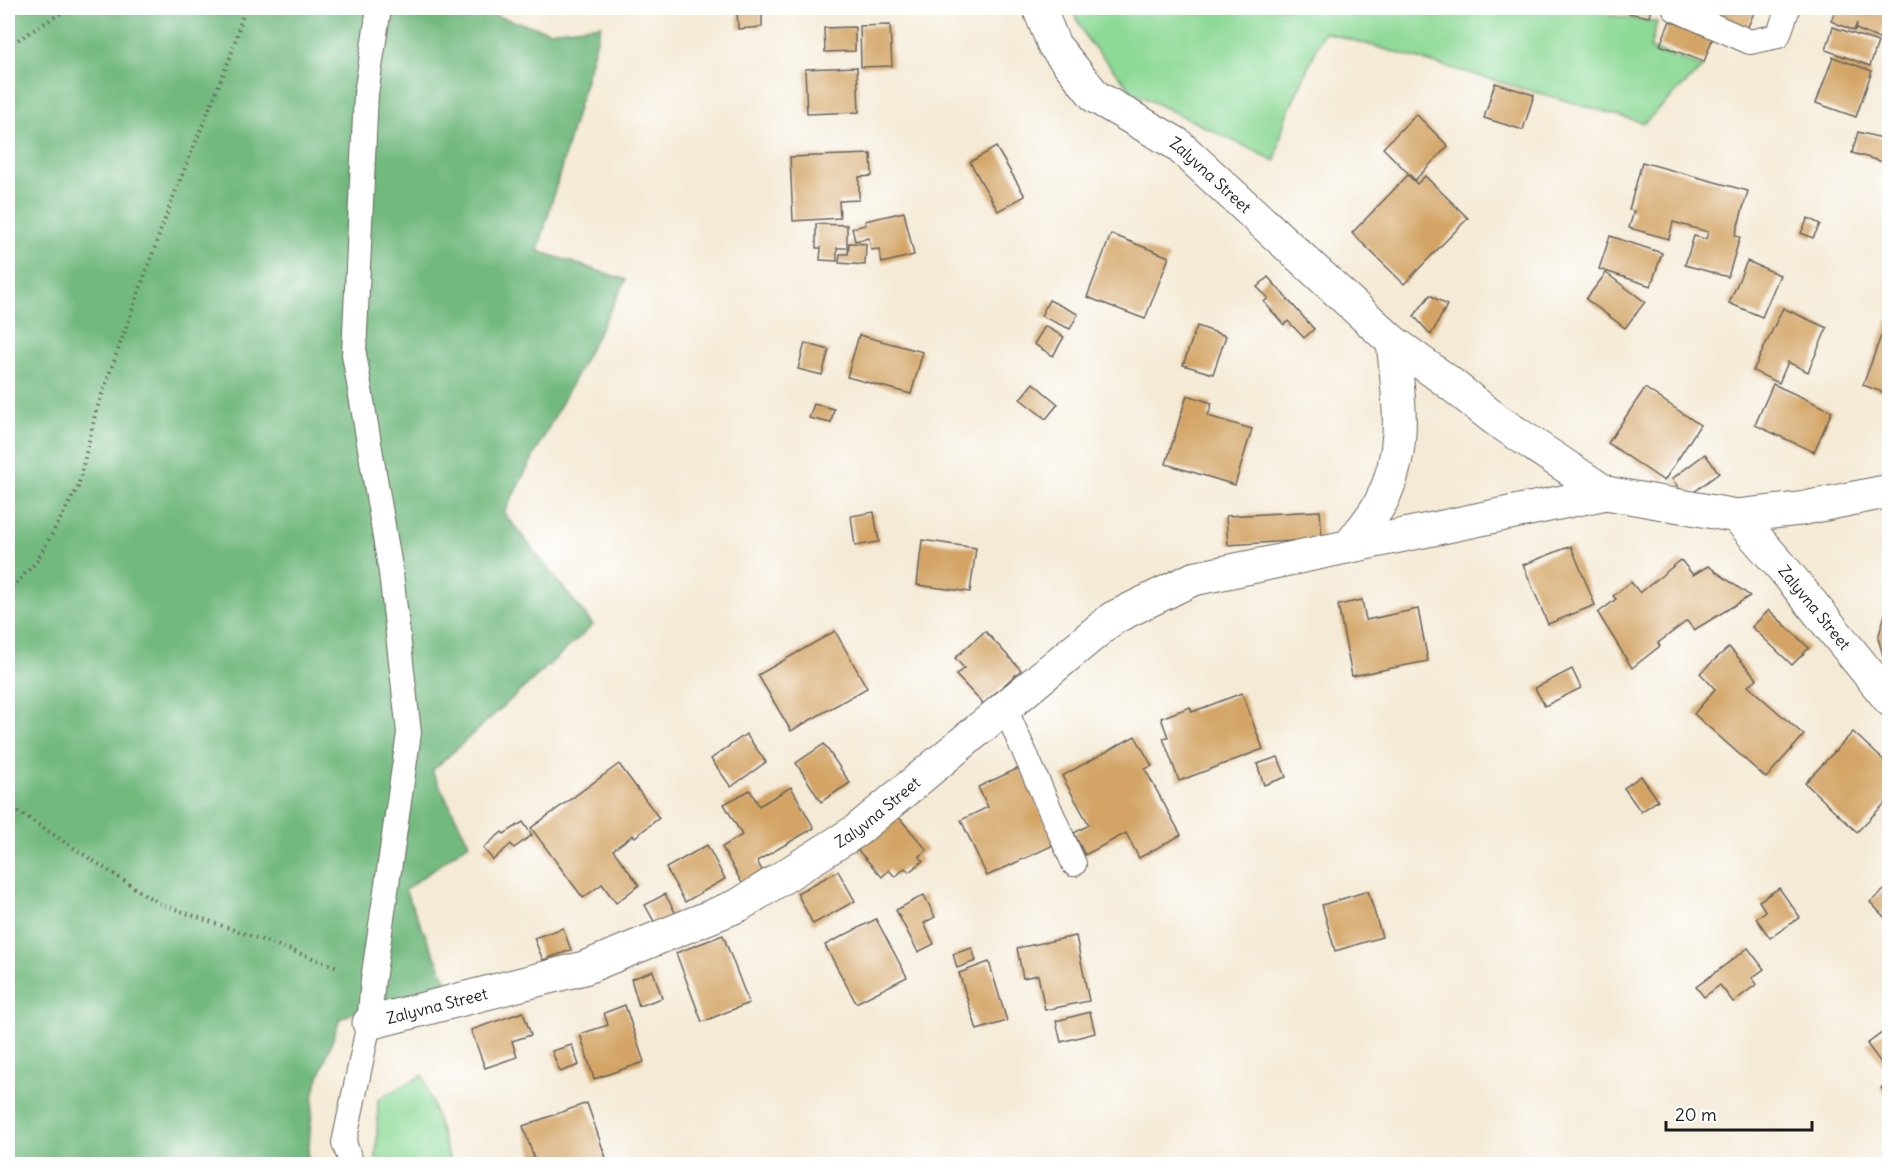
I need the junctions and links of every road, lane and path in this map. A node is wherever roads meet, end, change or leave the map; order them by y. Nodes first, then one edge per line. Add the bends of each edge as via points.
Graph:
1 (69, 8) edge
2 (245, 8) edge
3 (379, 8) edge
4 (1039, 8) edge
5 (1788, 8) edge
6 (1675, 9) edge
7 (8, 46) edge
8 (1393, 342) junction
9 (1890, 491) edge
10 (1606, 493) junction
11 (1737, 516) junction
12 (1352, 544) junction
13 (8, 592) edge
14 (1890, 700) edge
15 (1004, 706) junction
16 (8, 805) edge
17 (1074, 864) dead end
18 (373, 980) junction
19 (369, 1023) junction
20 (352, 1164) edge

1 - 7 path
2 - 13 path via 231,55 170,205 96,411 78,486 36,561
3 - 18 lane via 366,94 354,354 391,573 409,733
4 - 8 street, Zalyvna Street via 1054,45 1096,96 1177,144
5 - 6 lane via 1778,36 1750,42
8 - 10 street, Zalyvna Street via 1495,419
8 - 12 street via 1401,413 1400,443 1380,504
9 - 11 street, Zalyvna Street via 1800,509
10 - 11 street, Zalyvna Street
10 - 12 street, Zalyvna Street
11 - 14 street, Zalyvna Street
12 - 15 street, Zalyvna Street via 1193,579 1113,618
15 - 17 lane
15 - 19 street, Zalyvna Street via 856,831 739,905 584,968
16 - 18 path via 158,903
18 - 19 lane
19 - 20 lane via 344,1143

